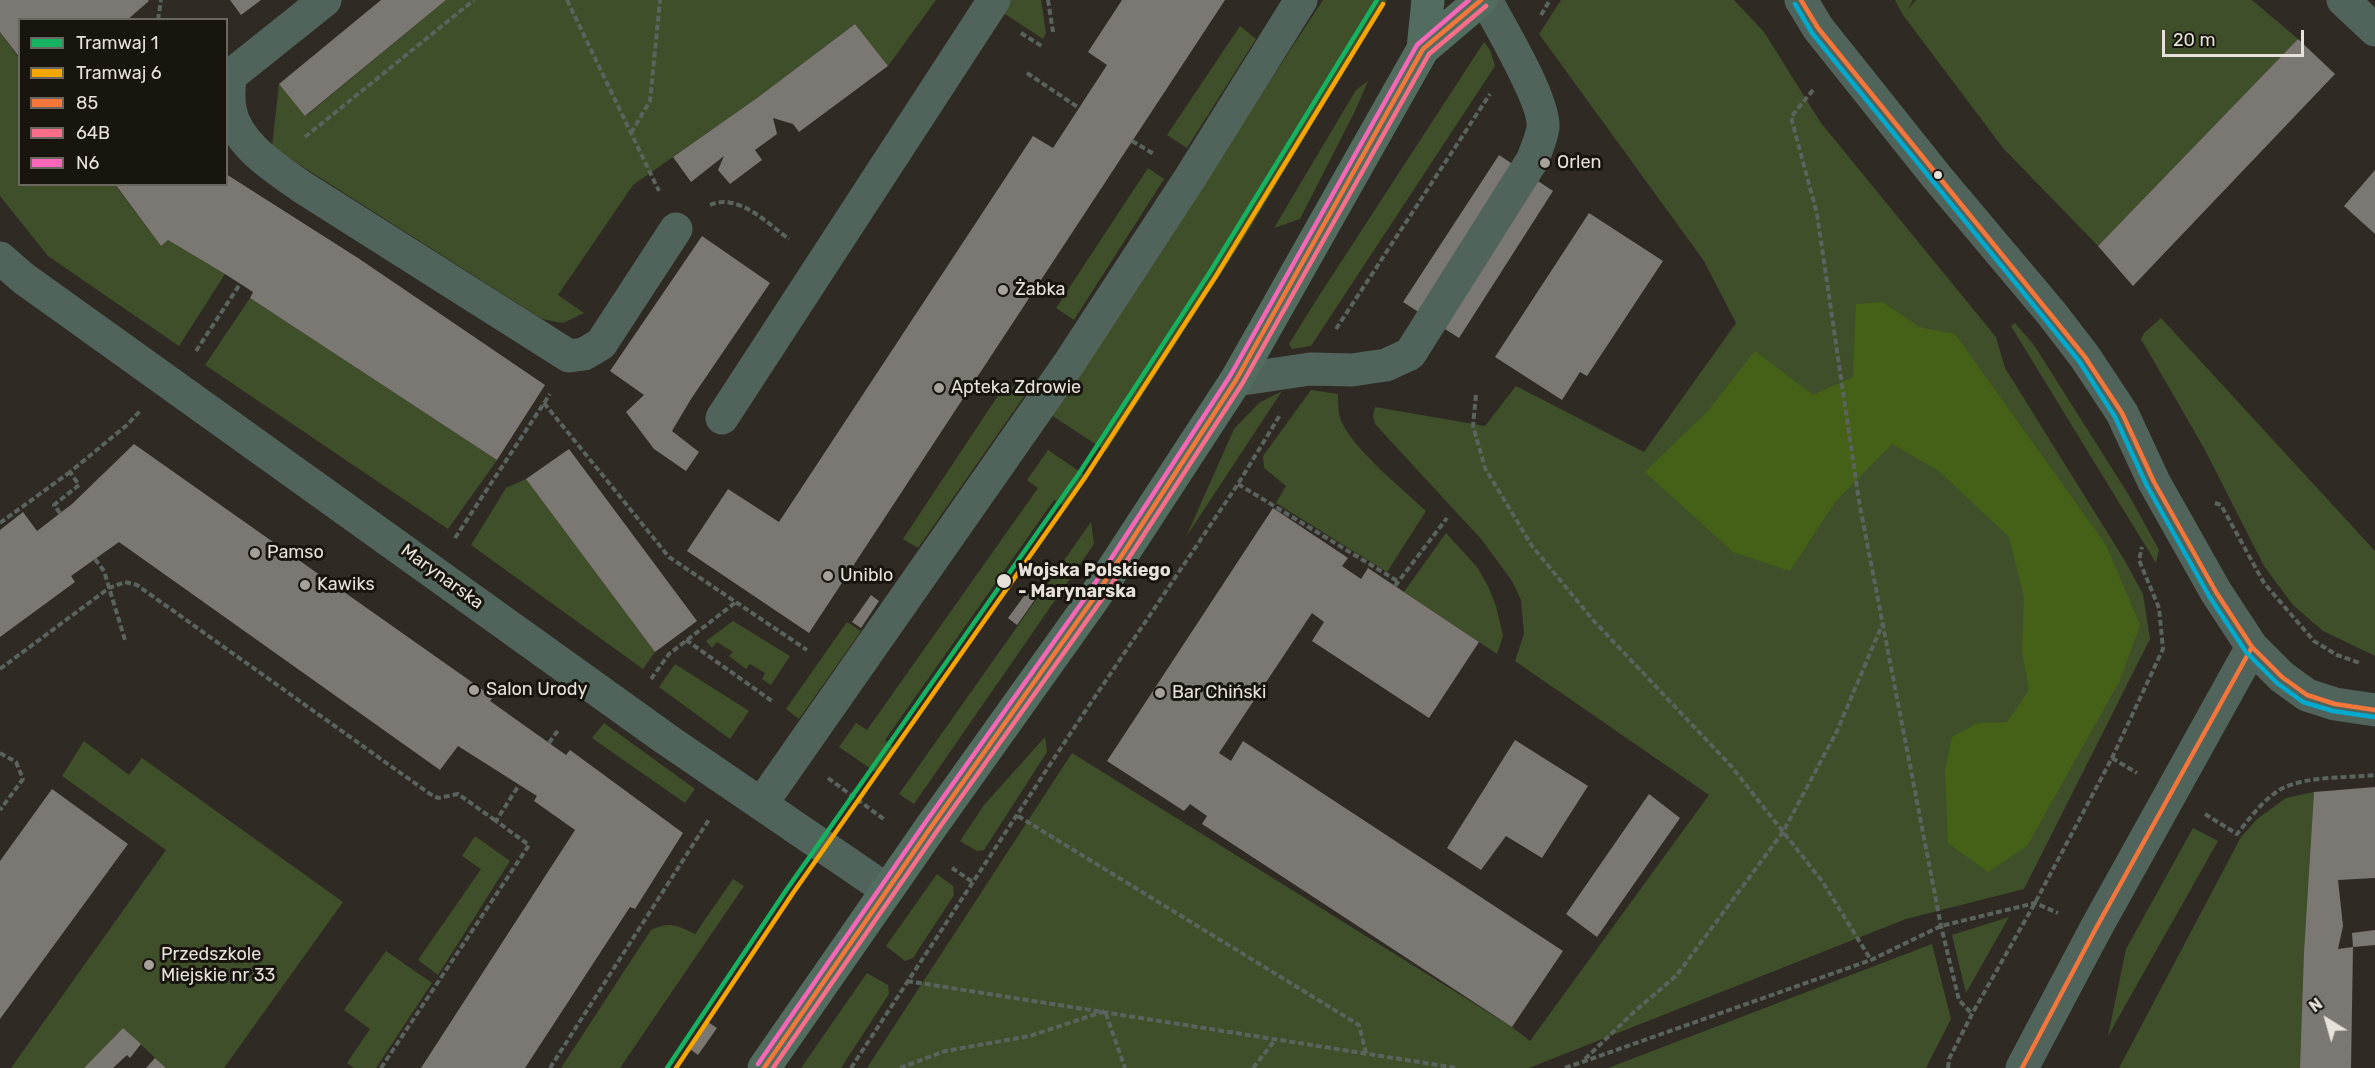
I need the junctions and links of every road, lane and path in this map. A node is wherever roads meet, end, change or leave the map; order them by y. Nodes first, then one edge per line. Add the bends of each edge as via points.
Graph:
1 (161, 0) edge
2 (325, 0) edge
3 (474, 0) edge
4 (567, 0) edge
5 (660, 0) edge
6 (994, 0) edge
7 (1048, 0) edge
8 (1301, 0) edge
9 (1428, 0) edge
10 (1481, 0) edge
11 (1486, 0) edge
12 (1550, 0) edge
13 (1801, 0) edge
14 (2343, 0) edge
15 (158, 18) edge
16 (2375, 30) edge
17 (1053, 32) dead end
18 (1423, 49) junction
19 (1516, 55) junction
20 (1027, 73) dead end
21 (1814, 90) dead end
22 (1079, 108) dead end
23 (631, 133) junction
24 (271, 165) junction
25 (676, 229) junction
26 (0, 258) edge
27 (823, 262) junction
28 (240, 284) dead end
29 (569, 356) junction
30 (1310, 369) junction
31 (1236, 380) junction
32 (166, 381) junction
33 (1476, 395) dead end
34 (544, 403) junction
35 (722, 418) dead end
36 (70, 472) junction
37 (1238, 484) junction
38 (2221, 505) dead end
39 (60, 513) dead end
40 (1447, 518) dead end
41 (0, 523) edge
42 (95, 559) dead end
43 (2139, 560) dead end
44 (434, 571) junction
45 (1399, 582) junction
46 (1395, 586) dead end
47 (109, 588) junction
48 (736, 602) junction
49 (1883, 624) junction
50 (124, 640) dead end
51 (686, 640) junction
52 (2252, 647) junction
53 (807, 650) dead end
54 (2368, 665) dead end
55 (0, 669) edge
56 (650, 680) dead end
57 (772, 701) dead end
58 (2375, 710) edge
59 (560, 729) dead end
60 (549, 743) dead end
61 (0, 753) edge
62 (2375, 775) edge
63 (519, 785) dead end
64 (762, 803) junction
65 (0, 810) edge
66 (1018, 816) junction
67 (496, 821) junction
68 (703, 828) dead end
69 (1783, 832) junction
70 (2237, 834) dead end
71 (887, 890) junction
72 (2035, 903) junction
73 (1941, 926) junction
74 (2095, 930) junction
75 (1871, 960) junction
76 (907, 981) junction
77 (1105, 1011) junction
78 (1972, 1014) junction
79 (1276, 1039) junction
80 (1366, 1053) junction
81 (1583, 1061) junction
82 (381, 1068) edge
83 (550, 1068) edge
84 (764, 1068) edge
85 (851, 1068) edge
86 (900, 1068) edge
87 (1125, 1068) edge
88 (1253, 1068) edge
89 (1457, 1068) edge
90 (1565, 1068) edge
91 (1948, 1068) edge
92 (2022, 1068) edge

1 - 15 path
2 - 24 street via 230,76 230,111 243,138
3 - 24 path
4 - 23 path
5 - 23 path via 650,101
6 - 27 street
7 - 17 path
8 - 64 street via 1068,365
9 - 18 main road
10 - 18 main road
11 - 19 street
12 - 19 path
13 - 52 street via 1818,28 2085,357 2122,413 2154,482
14 - 16 street
18 - 31 main road
19 - 30 path
19 - 30 street via 1541,112 1543,127 1533,159 1410,354 1386,365 1352,370
20 - 22 path
21 - 49 path via 1791,117 1817,214 1859,501
23 - 25 path
24 - 29 street
25 - 27 path via 693,213 717,202 736,202
25 - 29 street via 601,344 584,354
26 - 32 street, Marynarska
27 - 35 street
28 - 32 path via 190,361
29 - 34 path
30 - 31 street
30 - 37 path
31 - 71 main road via 1094,598
32 - 36 path via 127,425
32 - 44 street, Marynarska
33 - 69 path via 1473,426 1485,468 1532,546 1593,620 1731,766
34 - 44 path
34 - 48 path via 669,557
36 - 39 path via 79,485 54,505
36 - 41 path
37 - 45 path
37 - 66 path
38 - 54 path via 2264,583 2314,641
40 - 45 path
42 - 47 path
43 - 72 path via 2159,608 2163,649 2112,758
44 - 64 street, Marynarska via 657,733
45 - 46 path
47 - 50 path
47 - 55 path
47 - 67 path via 125,582 138,585 430,794 438,798 458,794
48 - 51 path
48 - 53 path
49 - 69 path via 1837,731
49 - 73 path
51 - 56 path via 669,654
51 - 57 path
52 - 58 street via 2307,695
52 - 74 street
59 - 60 path
61 - 65 path via 16,762 23,778
62 - 70 path via 2302,782 2282,789
63 - 67 path
64 - 71 street, Marynarska
66 - 76 path
66 - 80 path via 1359,1025
67 - 82 path via 529,845
68 - 83 path
69 - 75 path via 1822,881
69 - 81 path via 1676,976
71 - 84 main road
72 - 73 path
72 - 74 path
72 - 78 path
73 - 75 path
73 - 78 path via 1959,1000
74 - 92 street
75 - 81 path
76 - 77 path
76 - 85 path
77 - 79 path
77 - 86 path via 1030,1036 945,1051
77 - 87 path
78 - 91 path
79 - 80 path
79 - 88 path
80 - 89 path
81 - 90 path

